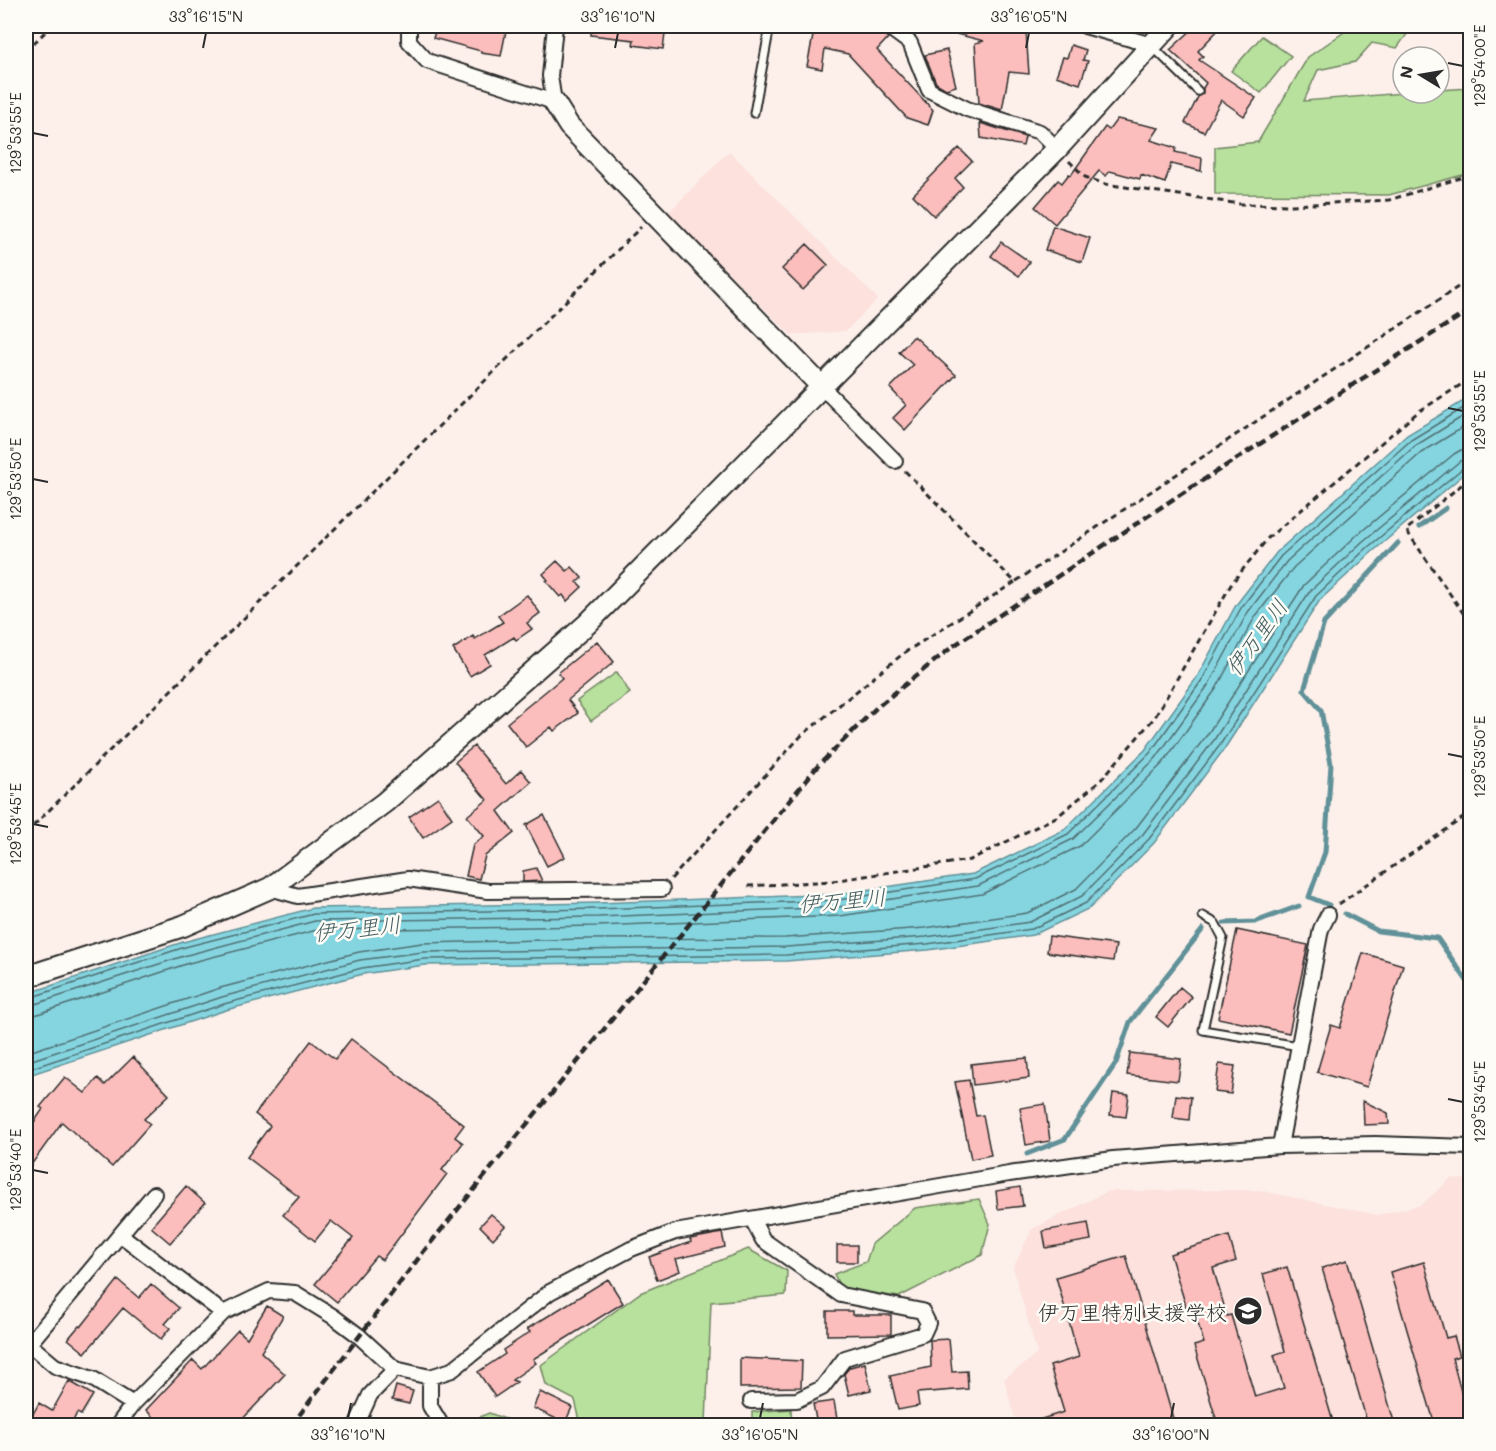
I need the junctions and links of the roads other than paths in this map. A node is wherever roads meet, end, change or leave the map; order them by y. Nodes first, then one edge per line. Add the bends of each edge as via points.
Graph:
1 (409, 26) edge
2 (555, 26) edge
3 (771, 26) edge
4 (887, 26) edge
5 (1085, 26) edge
6 (1169, 26) edge
7 (1152, 45) junction
8 (1198, 91) dead end
9 (554, 102) junction
10 (754, 113) dead end
11 (1058, 149) junction
12 (821, 386) junction
13 (895, 461) road end
14 (270, 888) junction
15 (662, 889) road end
16 (1328, 915) road end
17 (1203, 916) dead end
18 (26, 977) edge
19 (1299, 1046) junction
20 (1280, 1146) junction
21 (1470, 1147) edge
22 (154, 1194) dead end
23 (752, 1219) junction
24 (120, 1234) junction
25 (223, 1313) junction
26 (27, 1342) edge
27 (395, 1369) junction
28 (430, 1377) junction
29 (751, 1401) dead end
30 (134, 1404) junction
31 (117, 1425) edge
32 (356, 1425) edge
33 (442, 1425) edge

1 - 9 street via 409,41 426,61
2 - 9 street via 550,76
3 - 10 lane
4 - 11 street via 909,43 929,90 967,109 1040,132
5 - 7 street
6 - 7 street
7 - 8 lane
7 - 11 street
9 - 12 street via 569,126
11 - 12 street
12 - 13 street
12 - 14 street via 587,624 385,802
14 - 15 street via 298,896 408,879 488,891
14 - 18 street via 183,926
16 - 19 street via 1321,929
17 - 19 lane via 1215,922 1223,938 1203,1030
19 - 20 street
20 - 21 street
20 - 23 street via 1113,1159
22 - 24 street
23 - 28 street via 675,1232 631,1249 550,1292 452,1370
23 - 29 street via 763,1240 842,1295 922,1311 928,1323 923,1334 844,1358 822,1388 796,1400
24 - 25 street
24 - 26 street
25 - 27 street via 269,1292 295,1293 350,1329
25 - 30 street
26 - 30 street via 55,1366 93,1379
27 - 28 street
27 - 32 street via 370,1395
28 - 33 street via 430,1406
30 - 31 street

